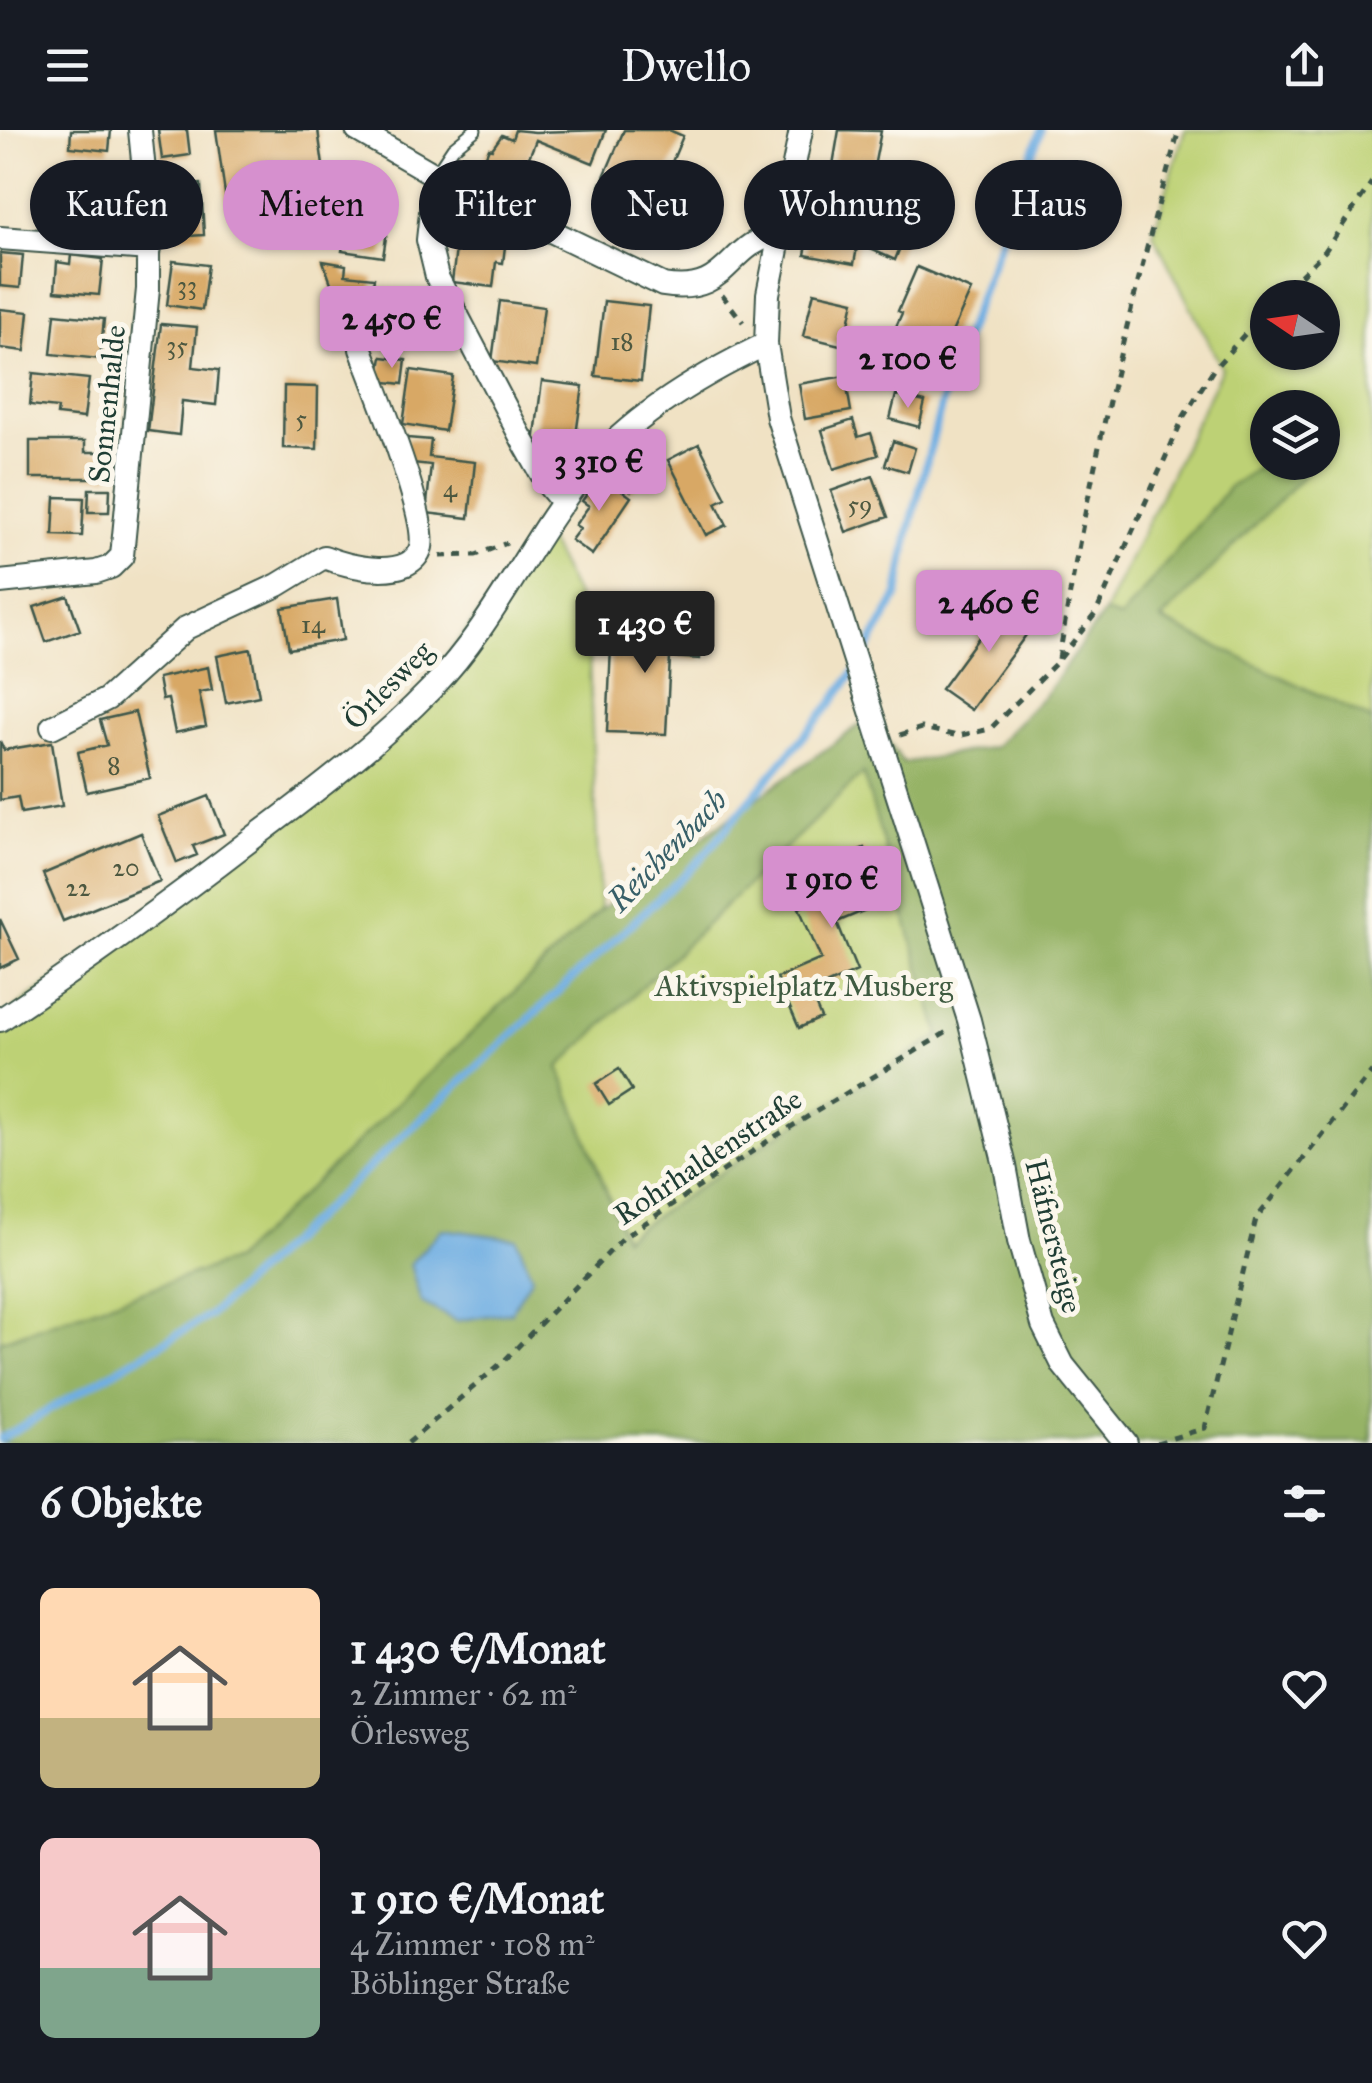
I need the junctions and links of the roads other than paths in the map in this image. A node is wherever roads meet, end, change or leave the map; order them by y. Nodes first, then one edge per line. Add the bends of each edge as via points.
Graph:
1 (140, 130) edge
2 (357, 130) edge
3 (475, 130) edge
4 (802, 130) edge
5 (142, 160) edge
6 (445, 160) edge
7 (795, 160) edge
8 (419, 166) edge
9 (0, 238) edge
10 (30, 240) edge
11 (571, 241) edge
12 (149, 250) edge
13 (431, 250) edge
14 (744, 250) edge
15 (775, 250) edge
16 (766, 344) junction
17 (361, 349) dead end
18 (563, 503) junction
19 (0, 582) edge
20 (52, 727) dead end
21 (0, 1020) edge
22 (1126, 1443) edge

1 - 5 street, Sonnenhalde
2 - 8 street
3 - 6 lane
4 - 7 street, Häfnersteige
9 - 10 street
11 - 14 street via 664,286 682,288 700,286
12 - 19 street, Sonnenhalde via 122,556 96,572
13 - 18 street via 438,278 522,439
15 - 16 street, Häfnersteige
16 - 18 street, Örlesweg via 690,386 630,430 601,454
16 - 22 street, Häfnersteige via 788,455 969,1020 1043,1325 1063,1366
17 - 20 street via 414,502 422,542 412,561 380,569 324,557 186,628 106,699
18 - 21 street, Örlesweg via 476,636 387,732 175,898

